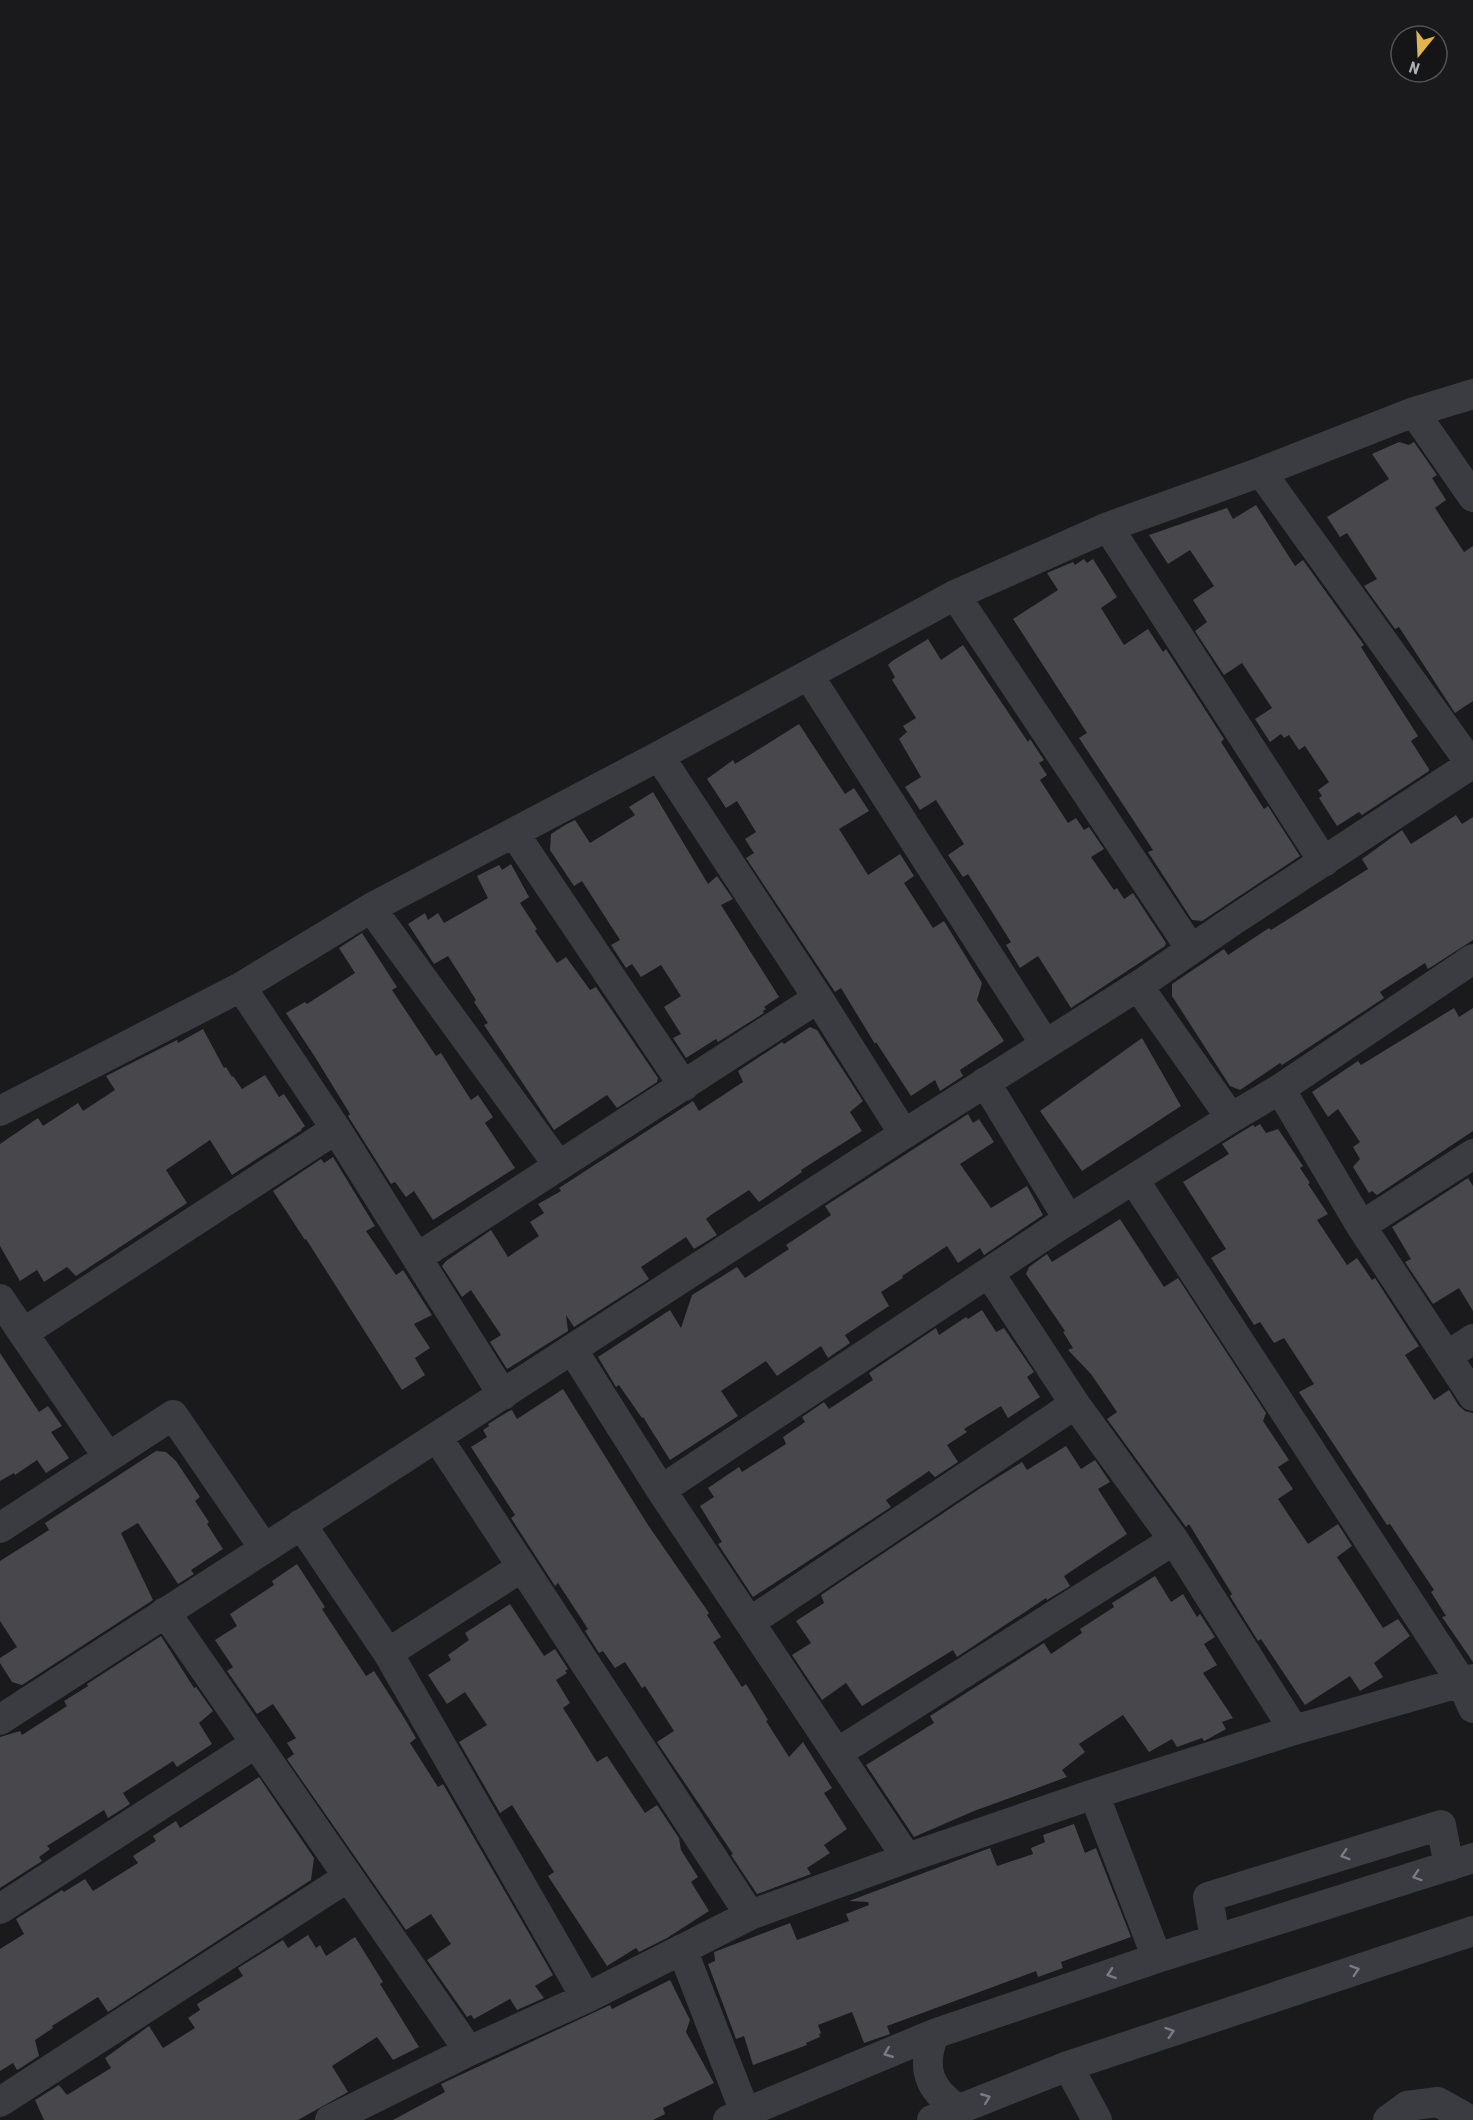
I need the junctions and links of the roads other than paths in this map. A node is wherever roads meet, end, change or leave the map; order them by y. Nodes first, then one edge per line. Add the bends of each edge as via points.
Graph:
1 (1473, 394) edge
2 (1414, 412) junction
3 (1261, 472) junction
4 (1473, 497) edge
5 (1107, 527) junction
6 (955, 595) junction
7 (809, 676) junction
8 (659, 756) junction
9 (1472, 763) edge
10 (514, 833) junction
11 (1324, 862) junction
12 (371, 909) junction
13 (1191, 949) junction
14 (1473, 959) edge
15 (1138, 986) junction
16 (241, 987) junction
17 (818, 998) junction
18 (1045, 1044) junction
19 (985, 1082) junction
20 (684, 1086) junction
21 (1280, 1089) junction
22 (0, 1111) edge
23 (1231, 1118) junction
24 (336, 1129) junction
25 (904, 1134) junction
26 (1473, 1154) edge
27 (559, 1166) junction
28 (1134, 1180) junction
29 (1069, 1220) junction
30 (1360, 1226) junction
31 (418, 1257) junction
32 (990, 1273) junction
33 (0, 1299) edge
34 (23, 1333) junction
35 (1473, 1338) edge
36 (572, 1348) junction
37 (1446, 1356) junction
38 (503, 1395) junction
39 (1473, 1396) edge
40 (1075, 1404) junction
41 (437, 1437) junction
42 (108, 1457) junction
43 (661, 1490) junction
44 (302, 1524) junction
45 (0, 1528) edge
46 (1174, 1540) junction
47 (264, 1548) junction
48 (522, 1567) junction
49 (165, 1612) junction
50 (750, 1622) junction
51 (388, 1653) junction
52 (1469, 1690) edge
53 (4, 1709) edge
54 (1294, 1730) junction
55 (256, 1743) junction
56 (837, 1753) junction
57 (1094, 1794) junction
58 (907, 1858) junction
59 (1461, 1862) edge
60 (348, 1877) junction
61 (0, 1909) edge
62 (750, 1916) junction
63 (1473, 1931) edge
64 (1215, 1940) junction
65 (681, 1949) junction
66 (1157, 1958) junction
67 (586, 1998) junction
68 (934, 2034) junction
69 (469, 2051) junction
70 (1068, 2066) junction
71 (0, 2102) edge
72 (945, 2114) edge
73 (737, 2116) edge
74 (330, 2120) edge
75 (1097, 2120) edge
76 (1388, 2120) edge
77 (1465, 2120) edge

1 - 2 street
2 - 3 street
2 - 4 street
3 - 5 street
3 - 9 street
5 - 6 street
5 - 11 street
6 - 7 street
6 - 13 street
7 - 8 street
7 - 18 street
8 - 10 street
8 - 17 street
9 - 11 street
10 - 12 street
10 - 20 street
11 - 13 street
12 - 16 street
12 - 27 street
13 - 15 street
14 - 21 street
15 - 18 street
15 - 23 street
16 - 22 street
16 - 24 street
17 - 20 street
17 - 25 street
18 - 19 street
19 - 25 street
19 - 29 street
20 - 27 street
21 - 23 street
21 - 30 street
23 - 28 street
24 - 31 street
24 - 34 street
25 - 36 street
26 - 30 street
27 - 31 street
28 - 29 street
28 - 52 street
29 - 32 street
30 - 37 street
31 - 38 street
32 - 40 street
32 - 43 street
33 - 34 street
34 - 42 street
35 - 37 street
36 - 38 street
36 - 43 street
37 - 39 street
38 - 41 street
40 - 46 street
40 - 50 street
41 - 44 street
41 - 48 street
42 - 45 street
42 - 47 street via 173,1415
43 - 50 street
44 - 47 street
44 - 51 street
46 - 54 street
46 - 56 street
47 - 49 street
48 - 51 street
48 - 62 street
49 - 53 street
49 - 55 street
50 - 56 street
51 - 67 street
52 - 54 street
54 - 57 street
55 - 60 street
55 - 61 street
56 - 58 street
57 - 58 street
57 - 66 street
58 - 62 street
59 -> 64 street
59 -> 64 street via 1441,1825 1209,1897
60 - 69 street
60 - 71 street
62 - 65 street
70 -> 63 street
64 - 66 street
65 - 67 street
65 - 73 street
66 -> 68 street
67 - 69 street
68 - 72 street via 927,2068 932,2085 943,2099
68 -> 73 street
69 - 74 street
72 -> 70 street
70 - 75 street
76 - 77 street via 1407,2106 1438,2102

